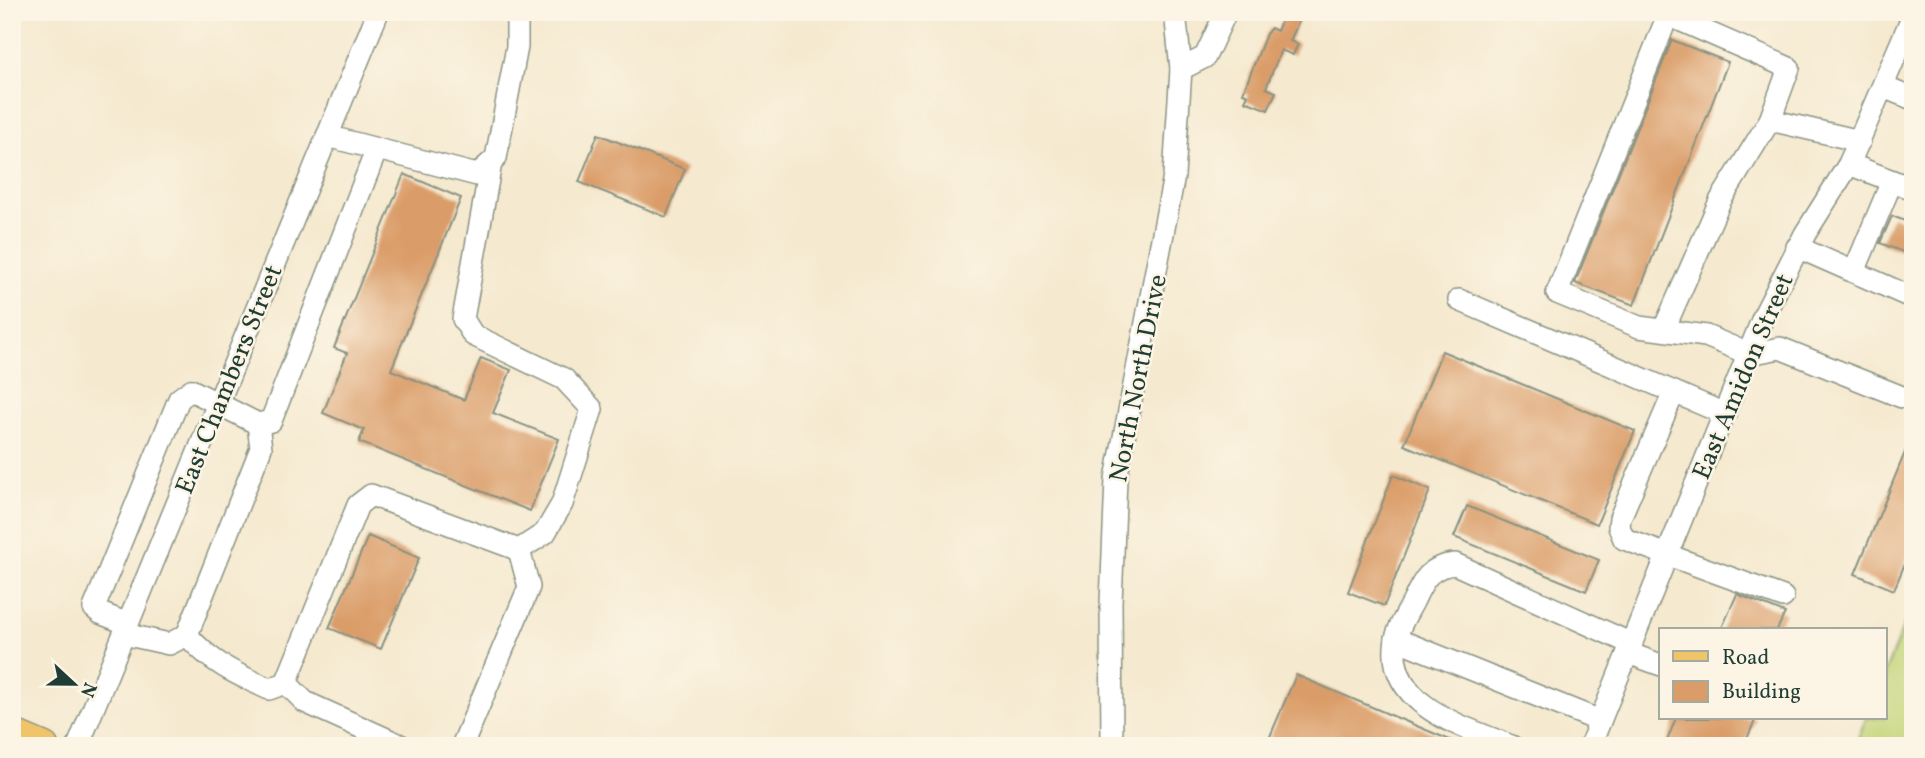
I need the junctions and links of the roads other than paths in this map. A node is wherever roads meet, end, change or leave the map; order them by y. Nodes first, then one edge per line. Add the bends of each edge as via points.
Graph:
1 (378, 12) edge
2 (517, 12) edge
3 (1175, 12) edge
4 (1226, 12) edge
5 (1913, 15) edge
6 (1181, 69) junction
7 (1883, 87) junction
8 (1913, 99) edge
9 (1770, 120) junction
10 (327, 136) junction
11 (1860, 141) junction
12 (376, 151) junction
13 (491, 163) junction
14 (1849, 164) junction
15 (1892, 181) junction
16 (1913, 189) edge
17 (1797, 247) junction
18 (1854, 272) junction
19 (1913, 298) edge
20 (1459, 300) dead end
21 (1664, 329) junction
22 (1749, 354) junction
23 (1674, 392) junction
24 (1902, 397) dead end
25 (217, 404) junction
26 (1725, 414) junction
27 (258, 424) junction
28 (519, 550) junction
29 (1670, 556) junction
30 (1783, 597) dead end
31 (126, 629) junction
32 (187, 635) junction
33 (1396, 639) junction
34 (1630, 648) junction
35 (1659, 664) edge
36 (286, 683) junction
37 (1600, 721) junction
38 (12, 732) edge
39 (45, 746) edge
40 (78, 746) edge
41 (402, 746) edge
42 (462, 746) edge
43 (1112, 746) edge
44 (1511, 746) edge
45 (1590, 746) edge

1 - 10 street, East Chambers Street
2 - 13 street via 517,47 496,158
3 - 6 street, North North Drive
4 - 6 street via 1205,57
5 - 7 street, East Amidon Street
6 - 43 street, North North Drive via 1174,176 1116,479
7 - 8 street
7 - 11 street, East Amidon Street
9 - 11 street
9 - 21 street via 1720,201
9 - 21 street via 1789,68 1668,15 1557,293 1639,327
10 - 12 street
10 - 25 street, East Chambers Street
11 - 14 street, East Amidon Street
12 - 13 street via 477,175
12 - 27 street via 271,421
13 - 28 street via 463,318 473,335 564,379 592,409 562,504 545,533
14 - 15 street
14 - 17 street, East Amidon Street
15 - 16 street
15 - 18 street
17 - 18 street
17 - 22 street, East Amidon Street
18 - 19 street
20 - 23 street
21 - 22 street via 1706,336
22 - 24 street via 1780,348
22 - 26 street, East Amidon Street
23 - 26 street
23 - 29 street via 1619,527 1624,539
25 - 27 street
25 - 31 street, East Chambers Street
25 - 31 street via 191,390 179,399 104,583 94,608
26 - 29 street, East Amidon Street
27 - 32 street via 261,448
28 - 36 street via 371,495 358,505
28 - 42 street via 529,587
29 - 30 street
29 - 34 street, East Amidon Street
31 - 32 street via 169,644
31 - 40 street, East Chambers Street
32 - 36 street via 205,656 240,676 269,690
33 - 34 street via 1425,577 1441,565 1455,564
33 - 37 street
33 - 44 street via 1405,689 1440,718
34 - 35 street
34 - 37 street, East Amidon Street
36 - 41 street via 305,702
37 - 45 street, East Amidon Street
38 - 39 main road

